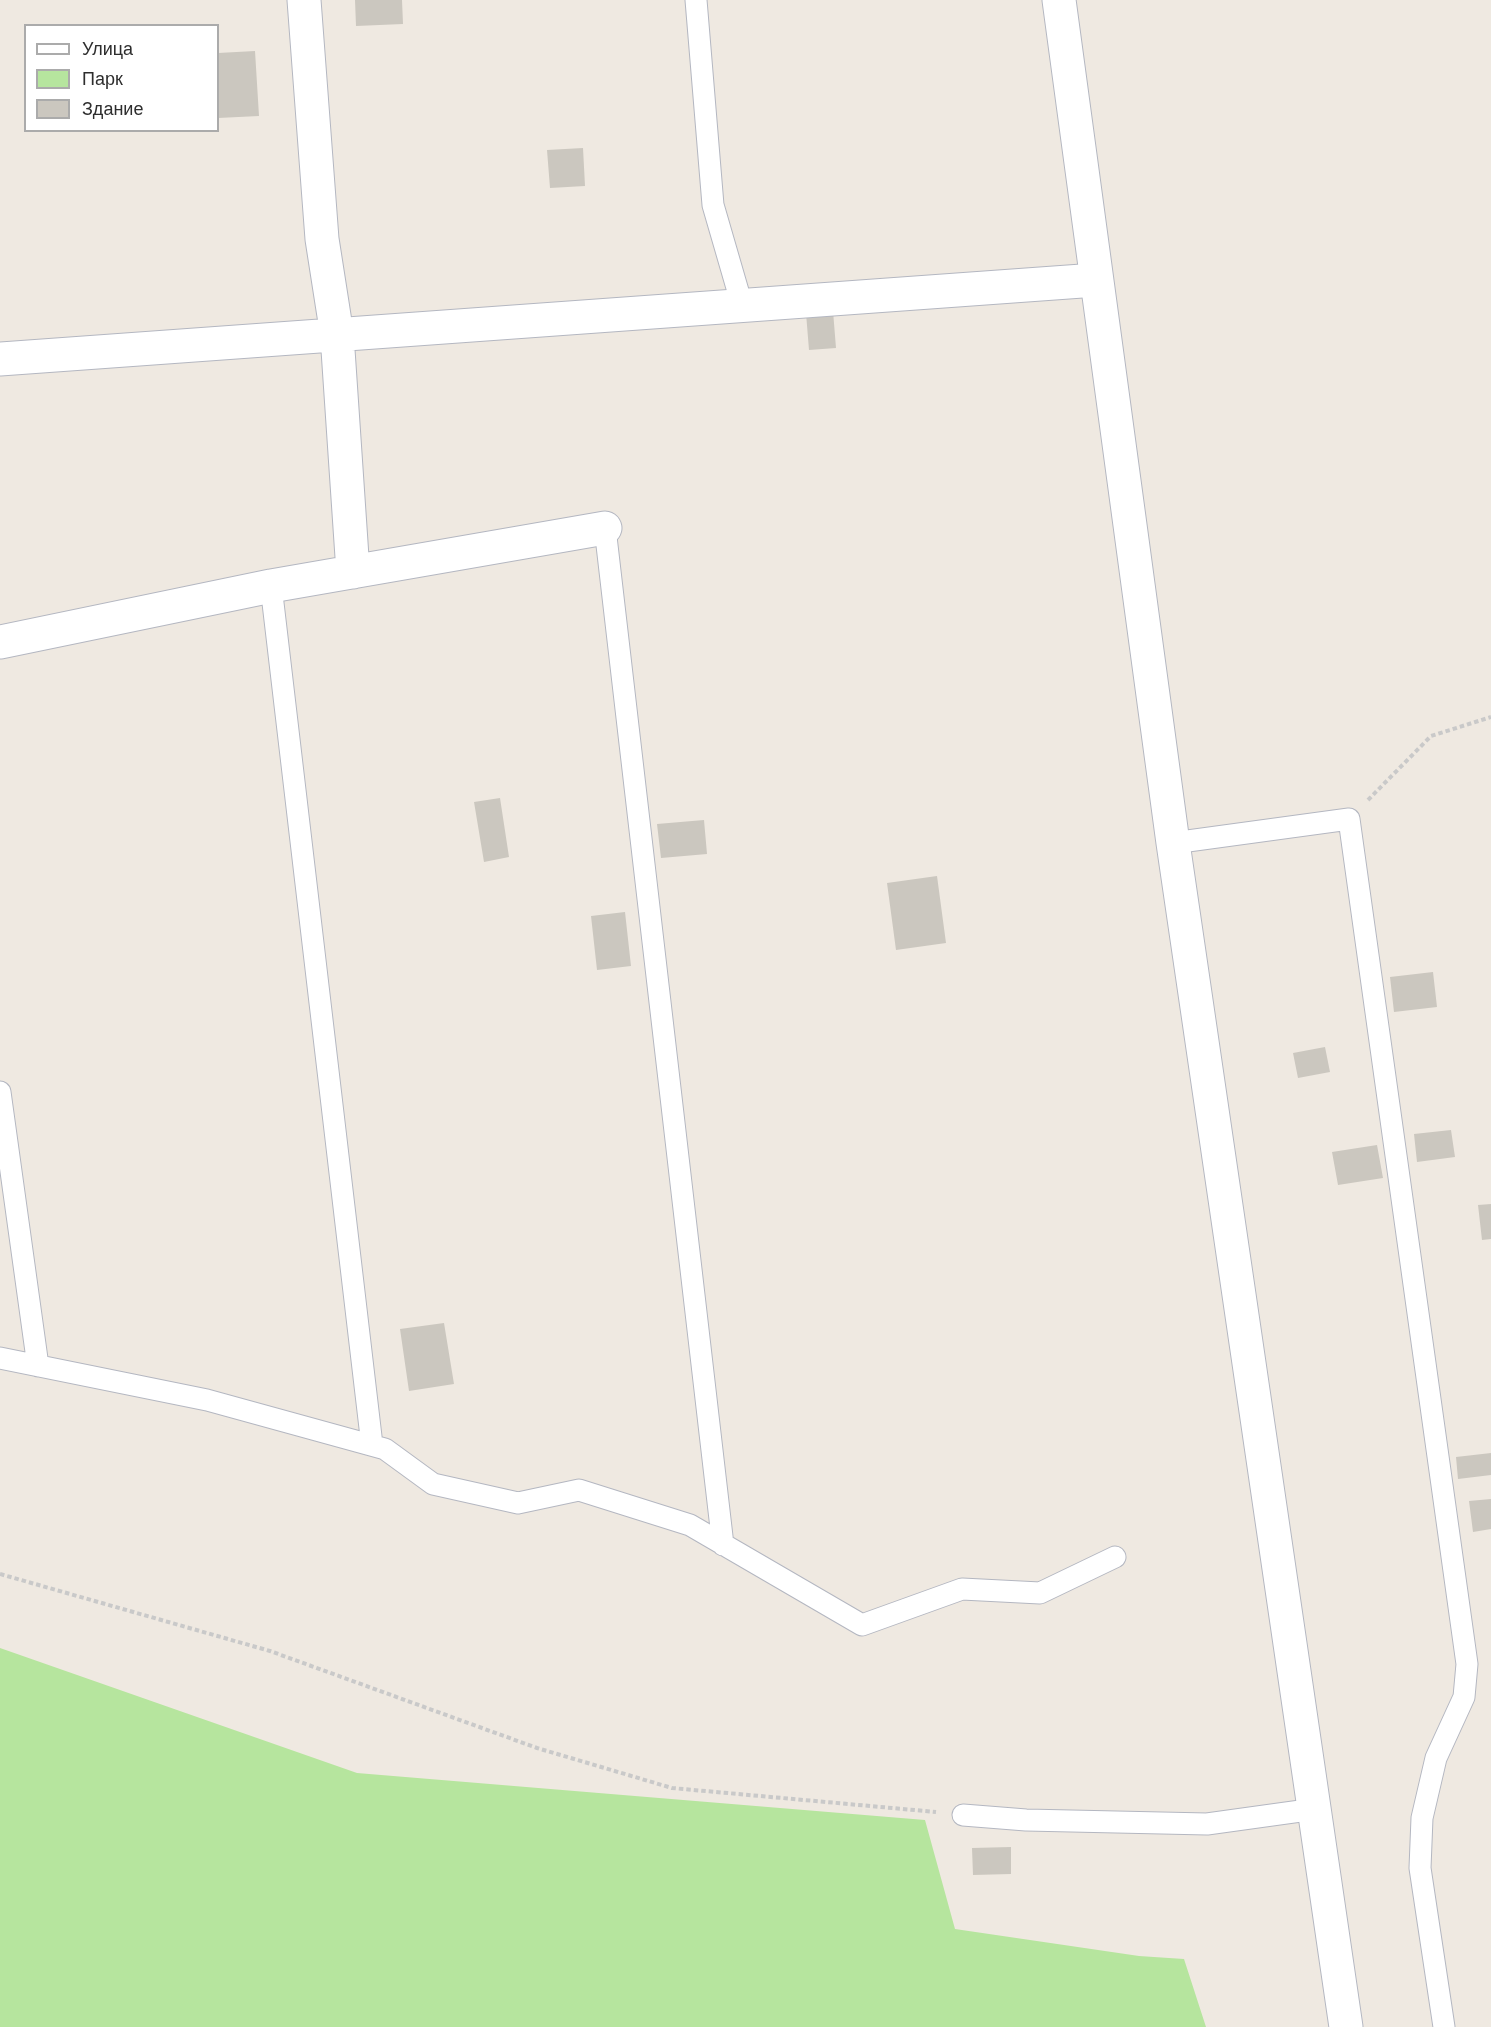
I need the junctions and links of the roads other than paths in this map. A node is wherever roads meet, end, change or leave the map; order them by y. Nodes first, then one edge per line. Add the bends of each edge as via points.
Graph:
1 (304, 0) edge
2 (696, 0) edge
3 (1059, 0) edge
4 (1096, 280) junction
5 (742, 305) junction
6 (337, 335) junction
7 (0, 359) edge
8 (604, 528) joint
9 (353, 572) junction
10 (271, 586) junction
11 (0, 642) edge
12 (1173, 843) junction
13 (0, 1092) edge
14 (0, 1358) edge
15 (38, 1366) junction
16 (372, 1445) junction
17 (723, 1545) junction
18 (1115, 1557) dead end
19 (1315, 1809) junction
20 (963, 1815) road end
21 (1346, 2027) edge
22 (1444, 2027) edge

1 - 6 street via 322,239
2 - 5 lane via 713,205
3 - 4 street
4 - 5 street
4 - 12 street
5 - 6 street
6 - 7 street
6 - 9 street
8 - 9 street
8 - 17 lane
9 - 10 street
10 - 11 street
10 - 16 lane
12 - 19 street
12 - 22 lane via 1349,819 1467,1664 1464,1697 1436,1758 1422,1818 1420,1868
13 - 15 lane
14 - 15 lane
15 - 16 lane via 207,1400
16 - 17 lane via 385,1449 433,1484 518,1503 579,1490 690,1525
17 - 18 lane via 862,1625 962,1589 1040,1593
19 - 20 lane via 1207,1824
19 - 21 street

